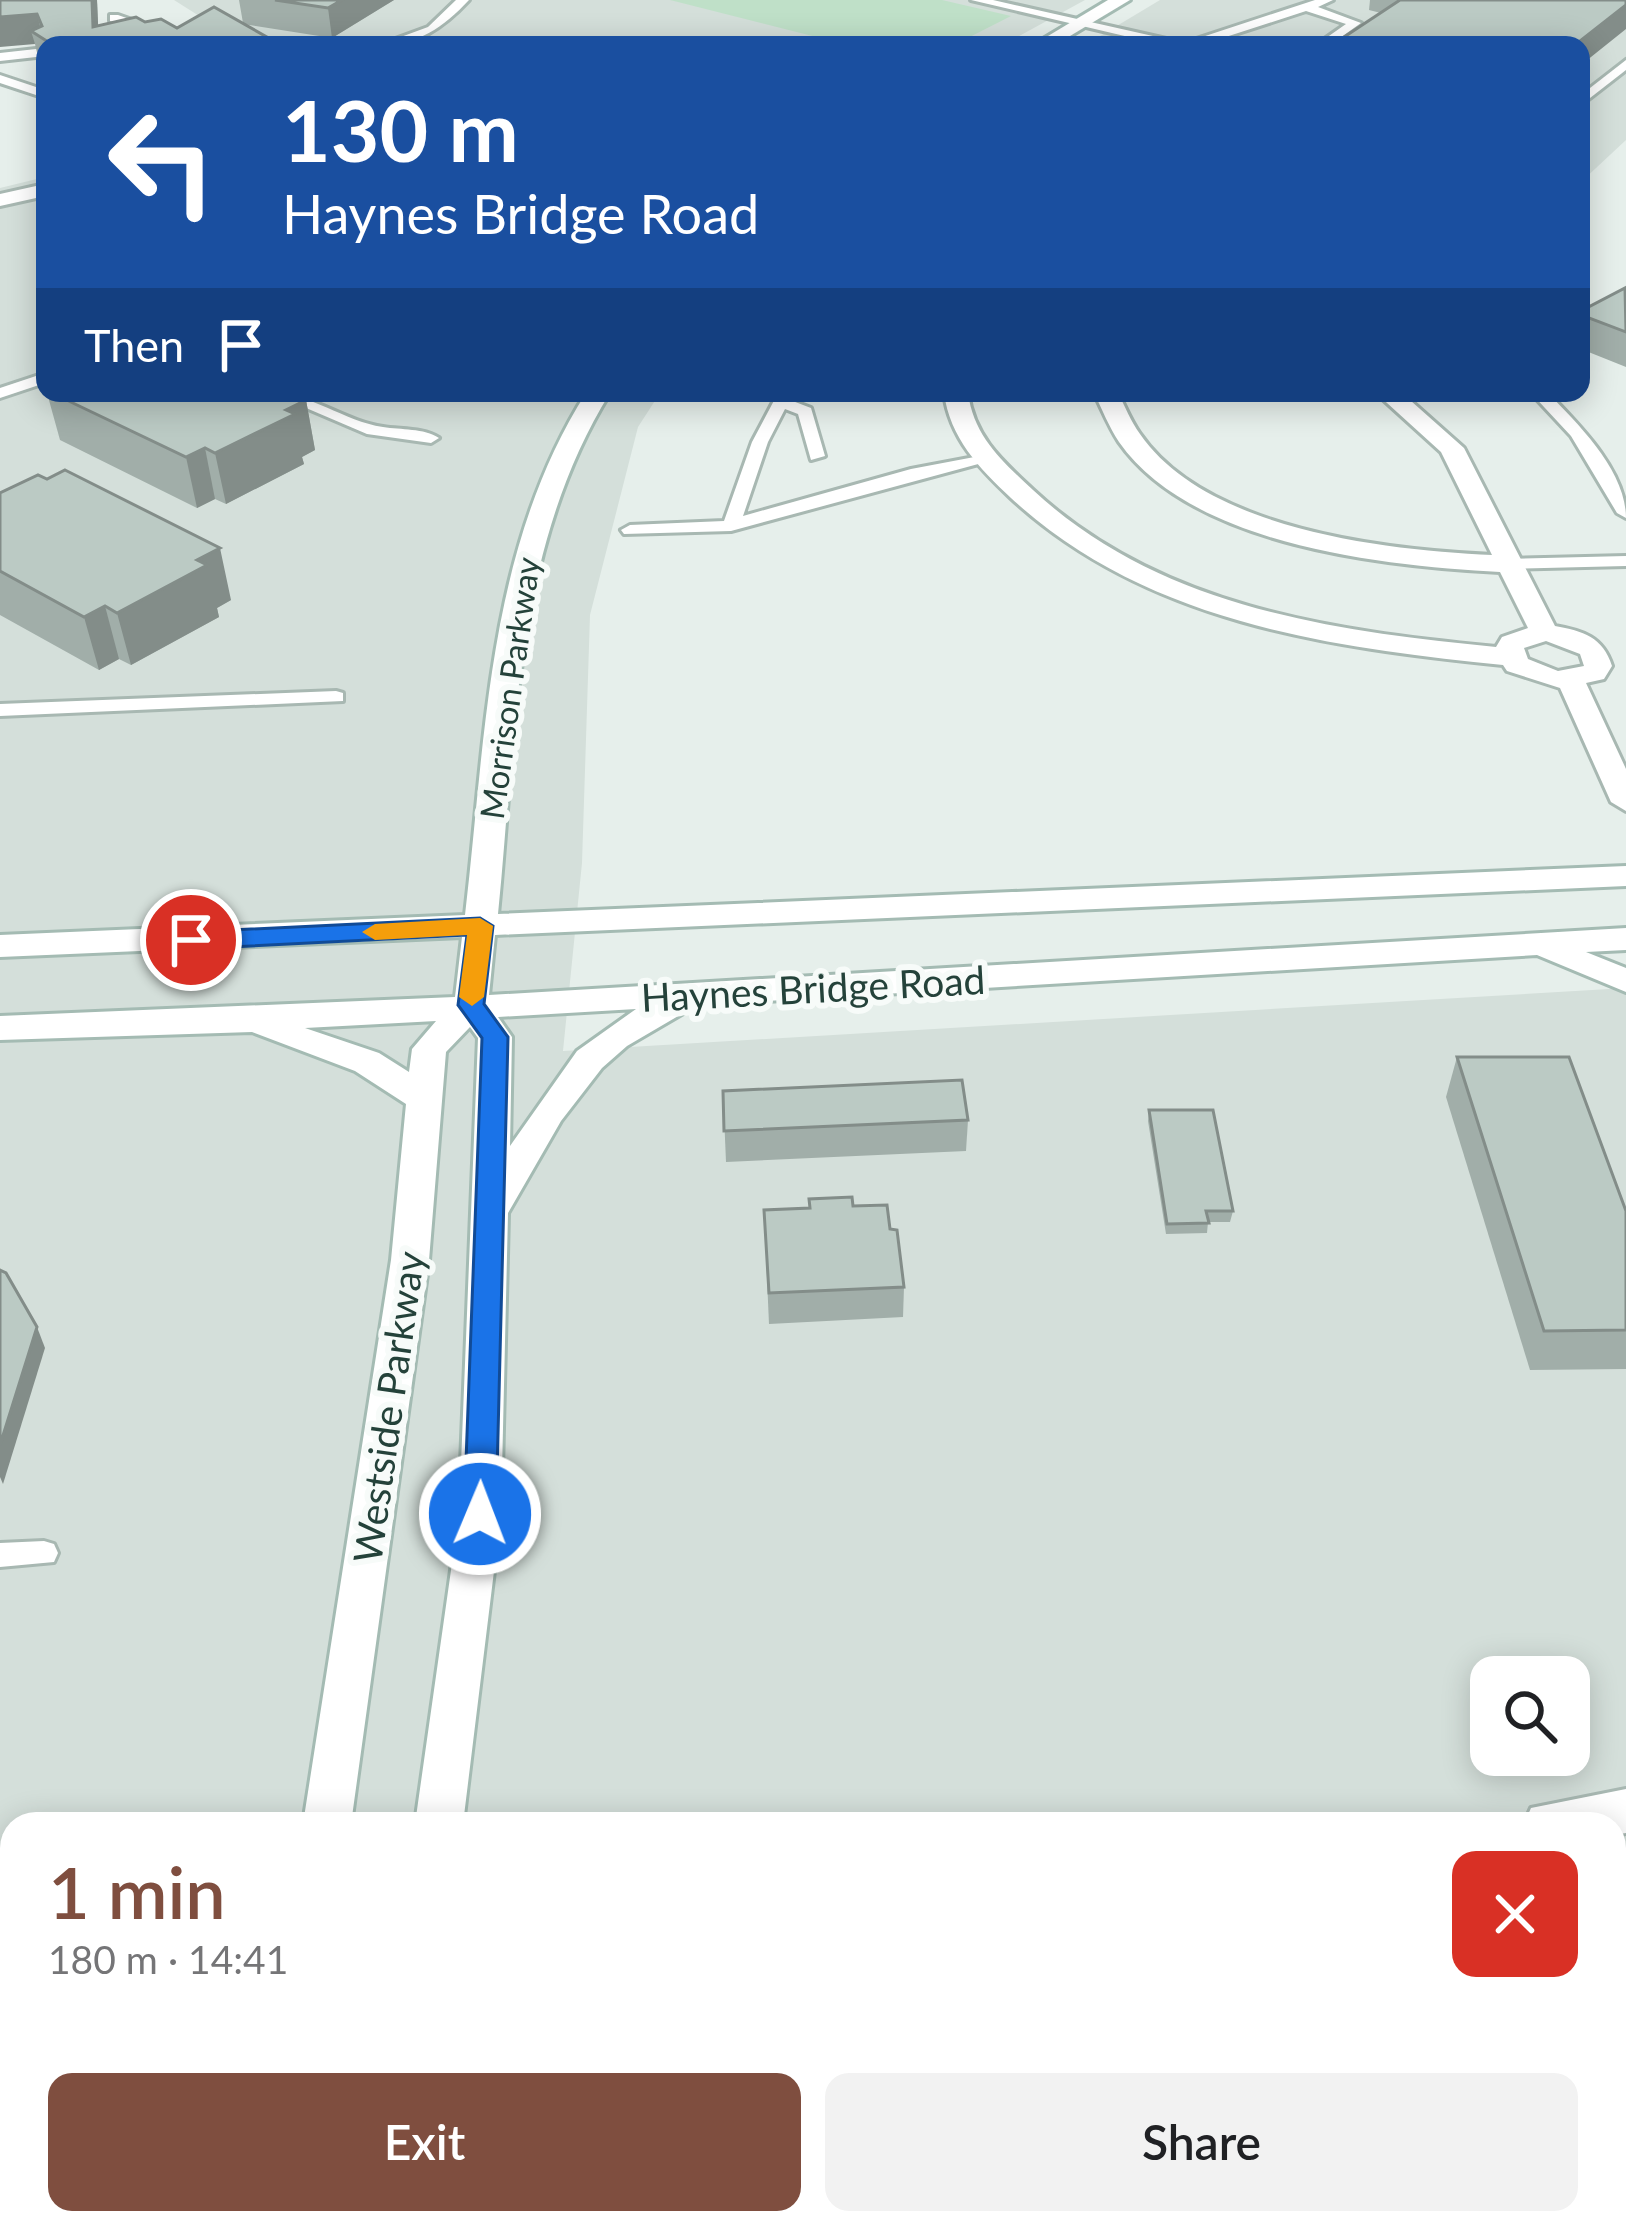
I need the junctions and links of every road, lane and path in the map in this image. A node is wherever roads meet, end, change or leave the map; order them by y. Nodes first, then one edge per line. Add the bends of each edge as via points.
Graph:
1 (463, 0) edge
2 (977, 0) edge
3 (1121, 0) edge
4 (1327, 0) edge
5 (1310, 8) junction
6 (114, 18) edge
7 (1079, 24) junction
8 (162, 34) junction
9 (153, 36) edge
10 (168, 36) edge
11 (413, 36) edge
12 (1058, 36) edge
13 (1136, 36) edge
14 (1218, 36) edge
15 (1336, 36) edge
16 (36, 53) edge
17 (20, 55) junction
18 (0, 57) edge
19 (1626, 64) edge
20 (6, 79) edge
21 (36, 91) edge
22 (1590, 94) edge
23 (36, 192) edge
24 (0, 200) edge
25 (36, 212) edge
26 (0, 220) edge
27 (36, 382) edge
28 (0, 394) edge
29 (301, 402) edge
30 (593, 402) edge
31 (781, 402) edge
32 (790, 402) edge
33 (959, 402) edge
34 (1110, 402) edge
35 (1398, 402) edge
36 (1548, 402) edge
37 (430, 438) dead end
38 (817, 457) dead end
39 (985, 460) junction
40 (1626, 513) edge
41 (730, 526) junction
42 (631, 530) dead end
43 (1626, 561) edge
44 (1507, 564) junction
45 (1544, 632) junction
46 (1511, 657) junction
47 (1571, 681) junction
48 (336, 697) dead end
49 (0, 710) edge
50 (1626, 802) edge
51 (1626, 876) edge
52 (480, 926) junction
53 (1626, 939) edge
54 (1535, 945) junction
55 (0, 946) edge
56 (1626, 981) edge
57 (708, 993) junction
58 (471, 1005) junction
59 (235, 1021) junction
60 (0, 1028) edge
61 (426, 1100) junction
62 (489, 1214) junction
63 (44, 1553) dead end
64 (0, 1555) edge
65 (329, 1812) edge
66 (441, 1812) edge

1 - 11 lane
2 - 7 lane
3 - 7 main road
4 - 5 lane
5 - 14 lane
5 - 15 lane via 1355,23
6 - 8 lane
7 - 12 main road
7 - 13 lane
8 - 9 lane
8 - 10 lane
16 - 17 lane
17 - 18 lane
17 - 20 lane
19 - 22 lane
20 - 21 lane
23 - 24 main road
25 - 26 main road
27 - 28 lane
29 - 37 lane via 373,431
30 - 52 main road, Morrison Parkway via 548,483 526,548
31 - 41 lane
32 - 38 lane via 806,411
33 - 39 main road
34 - 44 main road via 1149,458 1260,523 1391,556
35 - 44 main road via 1452,448
36 - 40 lane via 1578,433
39 - 41 lane
39 - 46 main road via 1071,538 1186,592 1327,634
41 - 42 lane
43 - 44 lane
44 - 45 main road
45 - 46 main road via 1512,643
45 - 47 main road via 1572,637 1598,658 1594,673
46 - 47 main road via 1541,678
47 - 50 main road
48 - 49 lane
51 - 52 main road, Haynes Bridge Road
52 - 55 main road, Haynes Bridge Road
52 - 58 main road
53 - 54 main road, Haynes Bridge Road
54 - 56 main road
54 - 57 main road, Haynes Bridge Road
57 - 58 main road, Haynes Bridge Road
57 - 62 main road via 603,1042 572,1077
58 - 59 main road, Haynes Bridge Road
58 - 61 main road, Westside Parkway via 432,1041
58 - 62 main road, Westside Parkway via 495,1037
59 - 60 main road, Haynes Bridge Road
59 - 61 main road via 367,1062
61 - 65 main road, Westside Parkway
62 - 66 main road, Westside Parkway via 480,1514
63 - 64 lane

